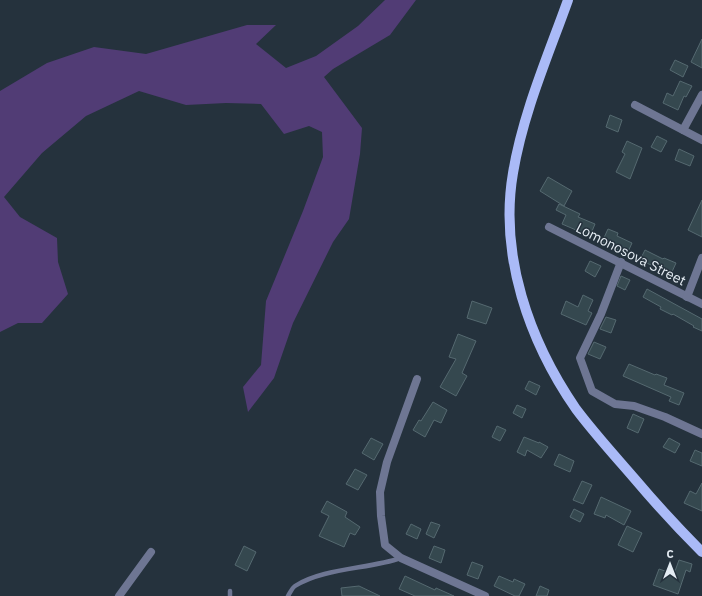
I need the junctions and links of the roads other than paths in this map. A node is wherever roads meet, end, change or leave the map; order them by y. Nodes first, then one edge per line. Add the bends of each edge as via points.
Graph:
1 (568, 0) edge
2 (702, 95) edge
3 (636, 105) dead end
4 (683, 130) junction
5 (702, 140) edge
6 (548, 227) dead end
7 (702, 258) edge
8 (620, 262) junction
9 (687, 297) junction
10 (702, 304) edge
11 (417, 379) dead end
12 (702, 434) edge
13 (151, 552) dead end
14 (702, 552) edge
15 (401, 558) junction
16 (119, 596) edge
17 (288, 596) edge
18 (484, 596) edge

1 - 14 main road via 534,97 513,173 510,204 511,238 518,287 531,325 550,366 576,408 623,466
2 - 4 street
3 - 4 street
4 - 5 street
6 - 8 street, Lomonosova Street
7 - 9 street
8 - 9 street, Lomonosova Street
8 - 12 street via 601,314 580,358 592,391 615,404 634,406
9 - 10 street, Lomonosova Street
11 - 15 street via 387,462 380,492 385,545
13 - 16 street
15 - 17 lane via 315,577 293,587
15 - 18 street

